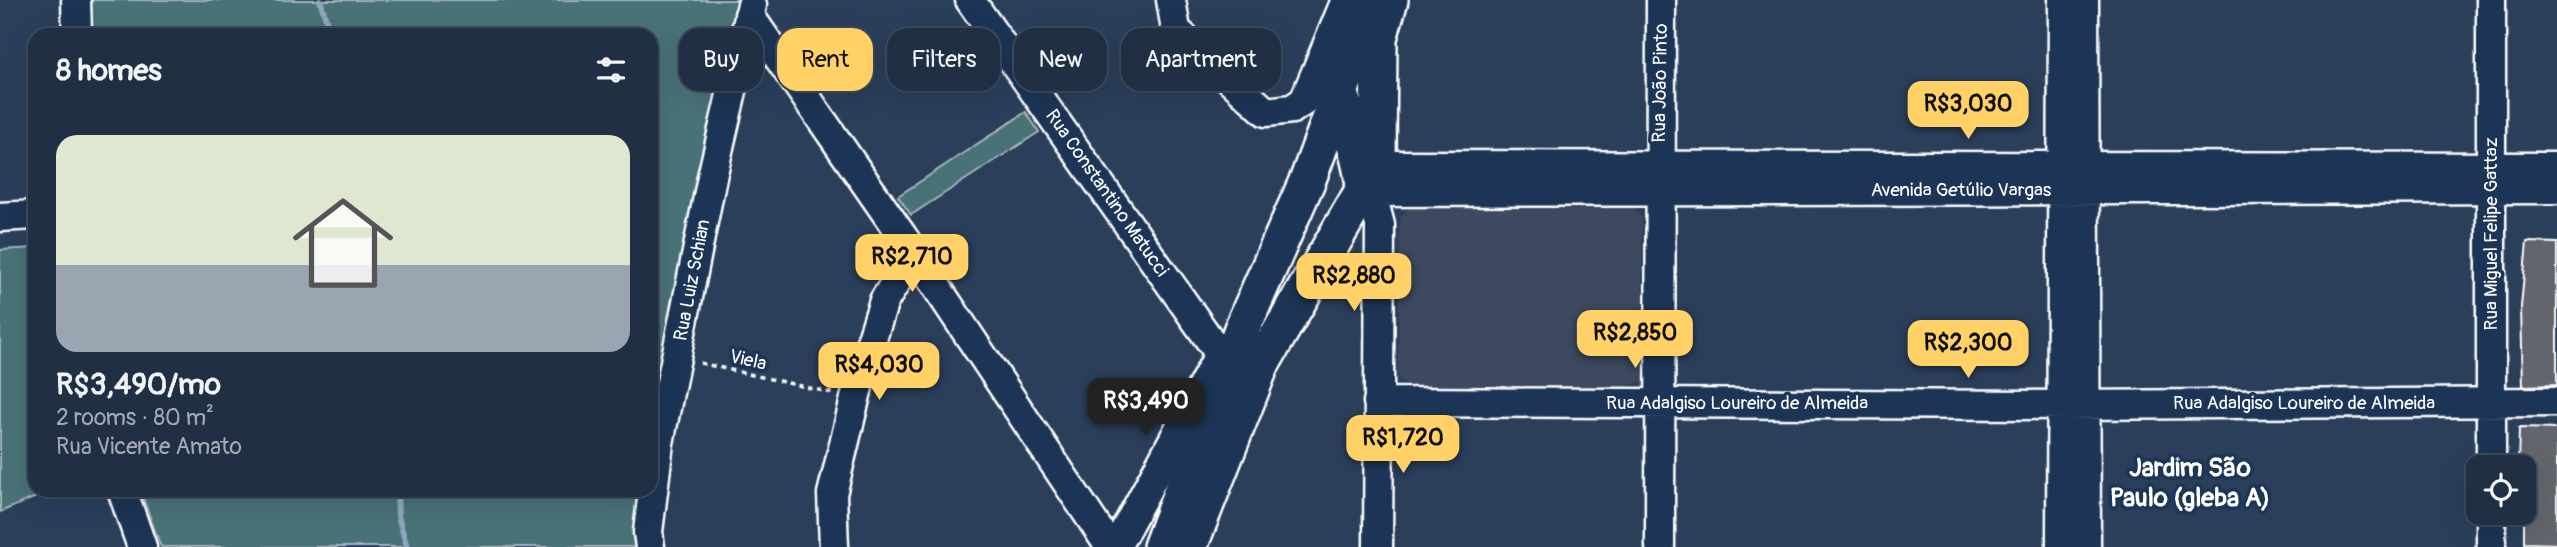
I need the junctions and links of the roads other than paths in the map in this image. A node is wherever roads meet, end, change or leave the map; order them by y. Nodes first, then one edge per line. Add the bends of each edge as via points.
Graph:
1 (76, 0) edge
2 (970, 0) edge
3 (1171, 0) edge
4 (1346, 0) edge
5 (1374, 0) edge
6 (1390, 0) edge
7 (1661, 0) edge
8 (2063, 0) edge
9 (2084, 0) edge
10 (2491, 0) edge
11 (752, 8) edge
12 (77, 28) edge
13 (1340, 89) junction
14 (2557, 167) edge
15 (2073, 177) junction
16 (2491, 178) junction
17 (1308, 179) junction
18 (1659, 179) junction
19 (2557, 189) edge
20 (1367, 192) junction
21 (28, 215) edge
22 (0, 217) edge
23 (914, 254) junction
24 (1230, 341) junction
25 (1206, 396) junction
26 (2491, 401) junction
27 (1378, 402) junction
28 (1660, 402) junction
29 (2557, 402) edge
30 (2073, 405) junction
31 (658, 451) edge
32 (2491, 455) edge
33 (124, 497) edge
34 (652, 497) edge
35 (2491, 525) edge
36 (142, 547) edge
37 (650, 547) edge
38 (834, 547) edge
39 (1110, 547) edge
40 (1116, 547) edge
41 (1161, 547) edge
42 (1189, 547) edge
43 (1378, 547) edge
44 (1660, 547) edge
45 (2061, 547) edge
46 (2086, 547) edge
47 (2491, 547) edge

1 - 12 street
2 - 24 street, Rua Constantino Matucci
3 - 4 street via 1176,30 1266,112 1277,113 1304,101
5 - 13 main road
6 - 20 main road via 1379,38
7 - 18 street, Rua João Pinto
8 - 15 street
9 - 15 street
10 - 16 street, Rua Miguel Felipe Gattaz
11 - 23 street
11 - 31 street, Rua Luiz Schian via 712,177
13 - 17 main road
13 - 20 main road
14 - 16 street, Avenida Getúlio Vargas
15 - 16 street, Avenida Getúlio Vargas
15 - 18 street, Avenida Getúlio Vargas
15 - 30 street
16 - 19 street, Avenida Getúlio Vargas
16 - 26 street, Rua Miguel Felipe Gattaz
17 - 20 main road via 1334,167
17 - 24 main road
18 - 20 street, Avenida Getúlio Vargas
18 - 28 street, Rua João Pinto
20 - 27 street
20 - 42 main road via 1261,365
21 - 22 street
23 - 38 street via 884,301 855,398 832,494
23 - 39 street
24 - 25 main road
25 - 40 street
25 - 41 main road
26 - 29 street, Rua Adalgiso Loureiro de Almeida
26 - 30 street, Rua Adalgiso Loureiro de Almeida
26 - 32 street, Rua Miguel Felipe Gattaz
27 - 28 street, Rua Adalgiso Loureiro de Almeida
27 - 43 street
28 - 30 street, Rua Adalgiso Loureiro de Almeida
28 - 44 street, Rua João Pinto
30 - 45 street
30 - 46 street
33 - 36 street
34 - 37 street, Rua Luiz Schian
35 - 47 street

